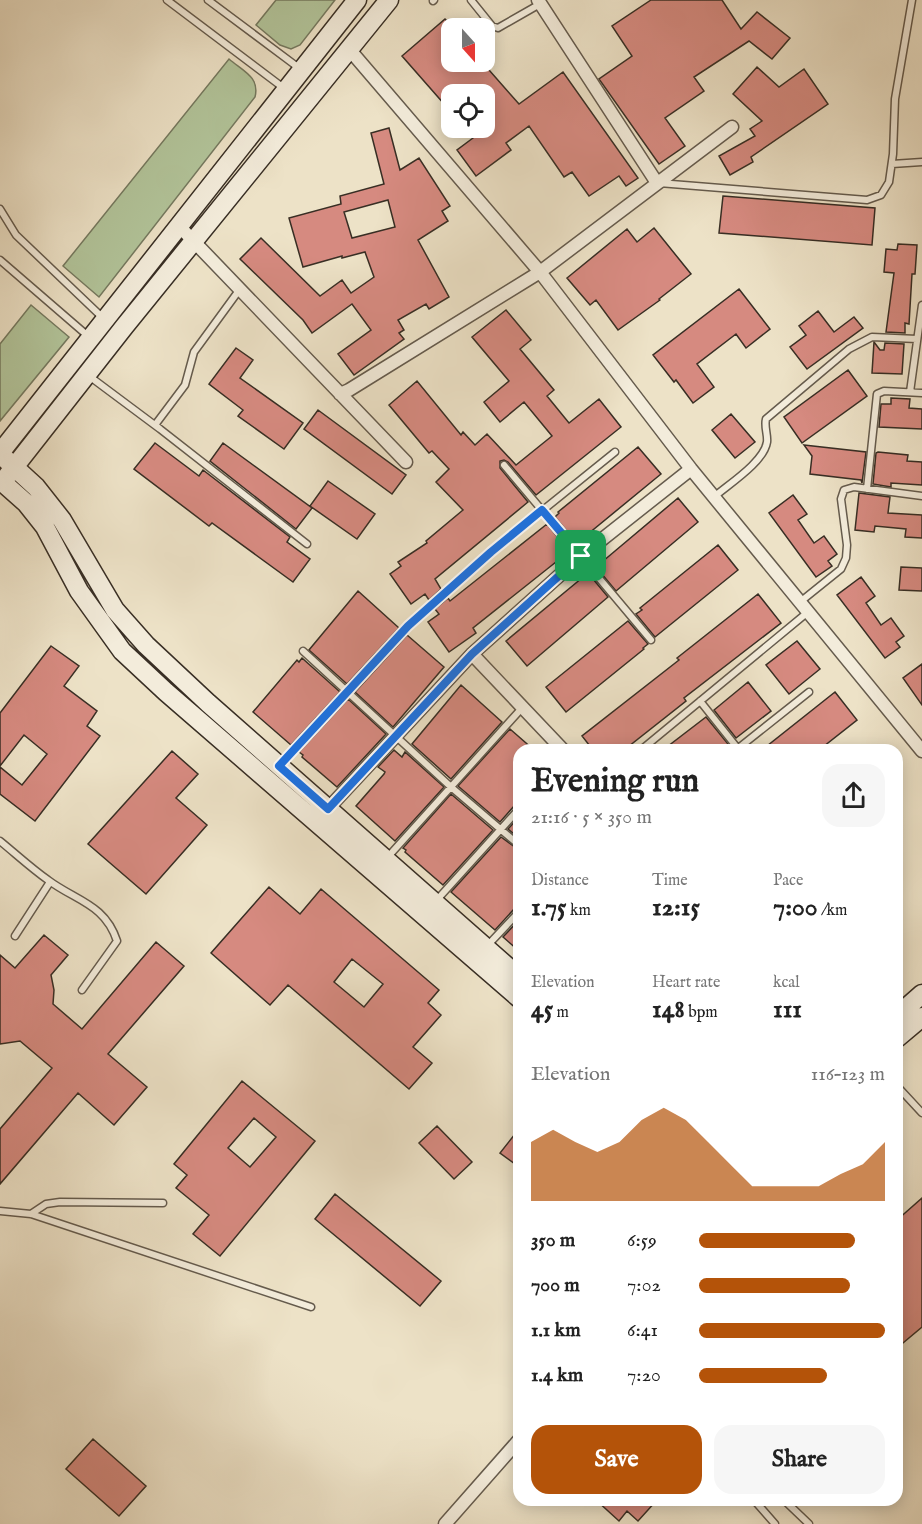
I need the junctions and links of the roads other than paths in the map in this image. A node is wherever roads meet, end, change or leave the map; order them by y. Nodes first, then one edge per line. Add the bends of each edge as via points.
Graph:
1 (167, 0) edge
2 (208, 0) edge
3 (357, 0) edge
4 (389, 0) edge
5 (471, 0) edge
6 (912, 0) edge
7 (539, 2) edge
8 (349, 49) junction
9 (302, 70) junction
10 (286, 90) junction
11 (732, 127) dead end
12 (922, 162) edge
13 (892, 164) junction
14 (657, 183) junction
15 (0, 209) edge
16 (179, 226) junction
17 (194, 240) junction
18 (0, 260) edge
19 (540, 272) junction
20 (240, 289) junction
21 (922, 305) edge
22 (105, 320) junction
23 (91, 339) junction
24 (917, 339) junction
25 (87, 374) junction
26 (910, 392) junction
27 (922, 393) edge
28 (340, 394) junction
29 (155, 425) junction
30 (615, 452) dead end
31 (0, 453) edge
32 (406, 462) dead end
33 (504, 465) dead end
34 (15, 466) junction
35 (692, 469) junction
36 (1, 483) edge
37 (867, 489) junction
38 (714, 496) junction
39 (922, 496) edge
40 (542, 510) junction
41 (307, 544) dead end
42 (581, 556) junction
43 (800, 602) junction
44 (808, 612) junction
45 (651, 640) dead end
46 (303, 651) dead end
47 (472, 654) junction
48 (348, 691) junction
49 (809, 692) dead end
50 (700, 701) junction
51 (522, 708) junction
52 (396, 735) junction
53 (557, 744) edge
54 (648, 744) edge
55 (734, 744) edge
56 (744, 744) edge
57 (922, 751) edge
58 (279, 766) junction
59 (451, 787) junction
60 (322, 815) junction
61 (513, 816) edge
62 (501, 829) junction
63 (513, 840) edge
64 (0, 841) edge
65 (386, 860) junction
66 (50, 882) junction
67 (434, 903) junction
68 (513, 918) edge
69 (15, 936) dead end
70 (485, 948) junction
71 (513, 972) edge
72 (82, 990) dead end
73 (513, 992) edge
74 (922, 994) edge
75 (903, 1011) edge
76 (922, 1017) edge
77 (903, 1033) edge
78 (903, 1092) edge
79 (922, 1113) edge
80 (163, 1203) dead end
81 (0, 1211) edge
82 (31, 1214) junction
83 (311, 1306) dead end
84 (513, 1447) edge
85 (759, 1506) edge
86 (790, 1506) edge
87 (445, 1524) edge
88 (775, 1524) edge
89 (809, 1524) edge

1 - 10 lane
2 - 9 lane
3 - 9 street
4 - 8 street
5 - 7 lane via 498,28
6 - 13 lane via 895,99
7 - 14 street
8 - 17 street
8 - 19 street
9 - 10 street
10 - 16 street
11 - 14 street
12 - 13 lane
13 - 14 lane via 889,182 881,195 867,200
14 - 19 street
15 - 22 lane via 16,235
16 - 17 street
16 - 22 street
17 - 20 street
17 - 25 street
18 - 23 lane
19 - 28 street
19 - 35 street
20 - 28 street
20 - 29 lane via 194,352 185,385
21 - 24 lane
22 - 23 street
23 - 31 street
24 - 26 lane
24 - 38 lane via 872,337 849,349 766,419 768,440 759,459
25 - 29 lane
25 - 34 street
26 - 27 lane
26 - 37 lane via 876,394
28 - 32 street
29 - 41 lane
30 - 40 lane
31 - 34 street
33 - 40 lane
34 - 36 street
34 - 58 street via 62,520 115,610 170,667
35 - 38 street
35 - 42 street
36 - 60 street via 26,503 45,527 80,591 122,651 166,692
37 - 39 lane
37 - 43 lane via 844,490 841,499 846,558 841,569
38 - 43 street
40 - 42 lane
40 - 48 lane via 408,626
42 - 45 lane
42 - 47 street
43 - 44 street
44 - 50 lane
44 - 57 street
46 - 48 lane
47 - 51 street
47 - 52 street
48 - 52 lane
48 - 58 lane
49 - 56 lane
50 - 54 lane
50 - 55 lane
51 - 53 street
51 - 59 lane
52 - 59 lane
52 - 60 street
58 - 60 street
59 - 62 lane
59 - 65 lane
60 - 65 street
60 - 73 street
61 - 62 lane
62 - 63 lane
62 - 67 lane
64 - 66 lane
65 - 67 street
66 - 69 lane
66 - 72 lane via 91,905 106,919 117,942
67 - 70 street
68 - 70 lane
70 - 71 street
74 - 75 street
76 - 77 street
78 - 79 lane
80 - 82 lane via 60,1202 46,1204
81 - 82 lane
82 - 83 lane
84 - 87 street
85 - 88 lane
86 - 89 lane

